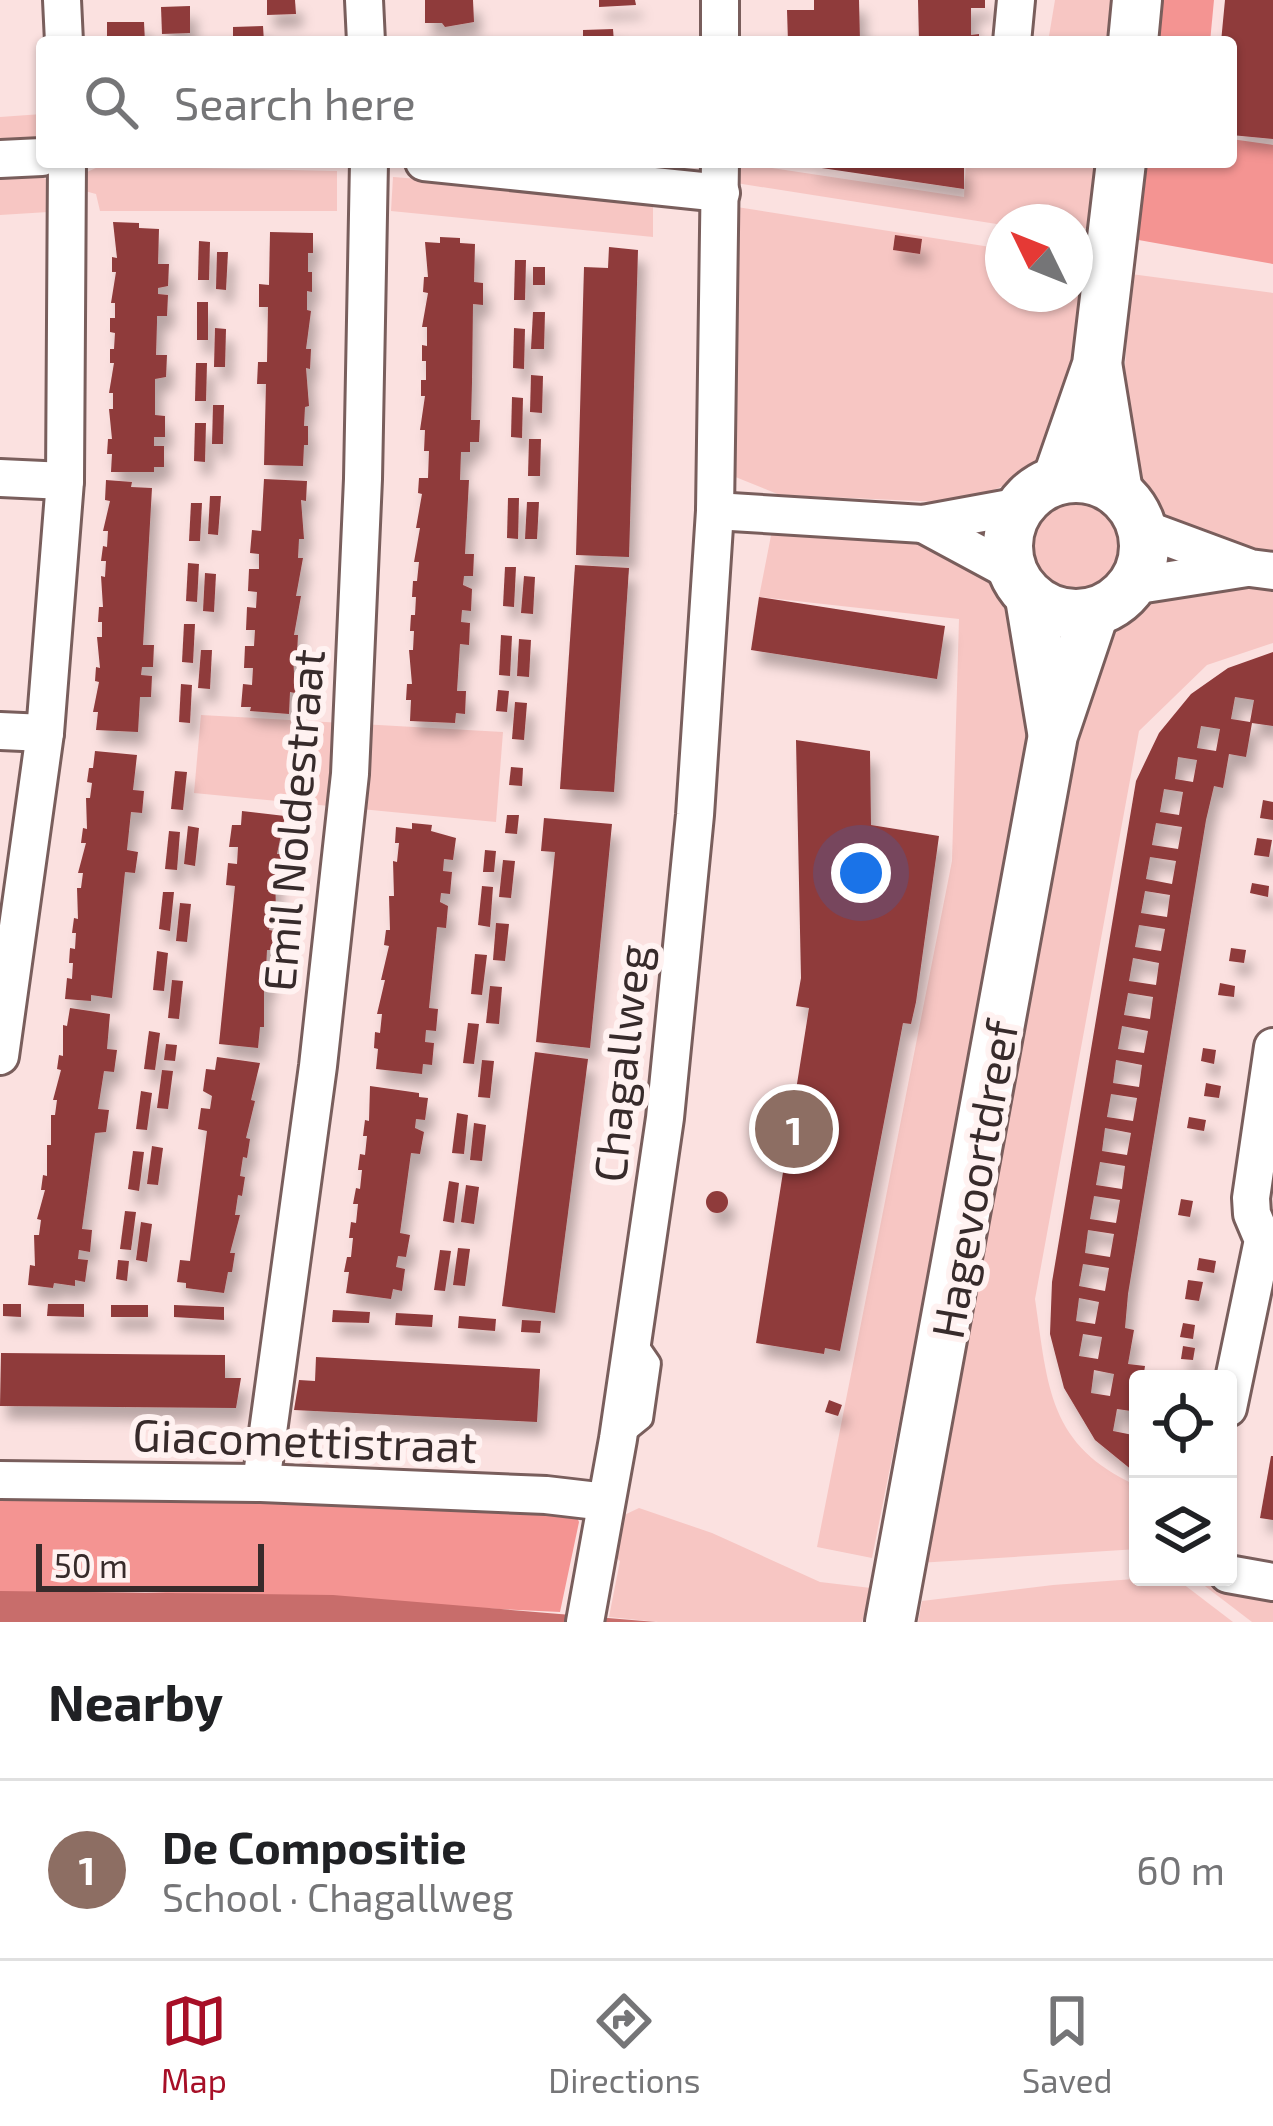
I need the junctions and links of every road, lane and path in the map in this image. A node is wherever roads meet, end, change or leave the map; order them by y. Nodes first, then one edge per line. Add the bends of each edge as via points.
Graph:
1 (62, 0) edge
2 (364, 0) edge
3 (720, 0) edge
4 (1016, 0) edge
5 (1137, 0) edge
6 (64, 36) edge
7 (366, 36) edge
8 (720, 36) edge
9 (1013, 36) edge
10 (1134, 36) edge
11 (36, 157) edge
12 (0, 159) edge
13 (67, 168) edge
14 (369, 168) edge
15 (542, 168) edge
16 (1120, 168) edge
17 (720, 177) edge
18 (1097, 365) junction
19 (0, 478) edge
20 (64, 481) junction
21 (1039, 493) junction
22 (1130, 510) junction
23 (715, 511) junction
24 (923, 524) junction
25 (1262, 570) edge
26 (1021, 585) junction
27 (1113, 599) junction
28 (0, 731) edge
29 (45, 733) junction
30 (1053, 735) junction
31 (3, 998) edge
32 (1273, 1047) edge
33 (0, 1056) edge
34 (1268, 1240) edge
35 (1237, 1370) edge
36 (0, 1480) edge
37 (261, 1483) junction
38 (606, 1502) junction
39 (1237, 1576) edge
40 (1273, 1582) edge
41 (585, 1622) edge
42 (890, 1622) edge

1 - 6 street
2 - 7 street
3 - 8 street
4 - 9 street
5 - 10 main road
11 - 12 street
13 - 20 street
14 - 37 street, Emil Noldestraat via 350,774
15 - 17 street
16 - 18 main road
17 - 23 street, Chagallweg
18 - 21 main road
18 - 22 main road
19 - 20 street
20 - 29 street
21 - 22 main road via 1078,478 1099,481
21 - 24 street
21 - 26 main road via 1010,526 1007,549
22 - 25 street
22 - 27 main road via 1141,568
23 - 24 street
23 - 38 street, Chagallweg via 671,1065
24 - 26 street
25 - 27 street
26 - 27 main road via 1049,610 1072,615
26 - 30 main road, Hagevoortdreef
27 - 30 main road, Hagevoortdreef
28 - 29 street
29 - 31 street
30 - 42 main road, Hagevoortdreef
31 - 33 street
32 - 34 street via 1251,1198
34 - 35 street
36 - 37 street, Giacomettistraat
37 - 38 street, Giacomettistraat
38 - 41 street, Chagallweg
39 - 40 street

